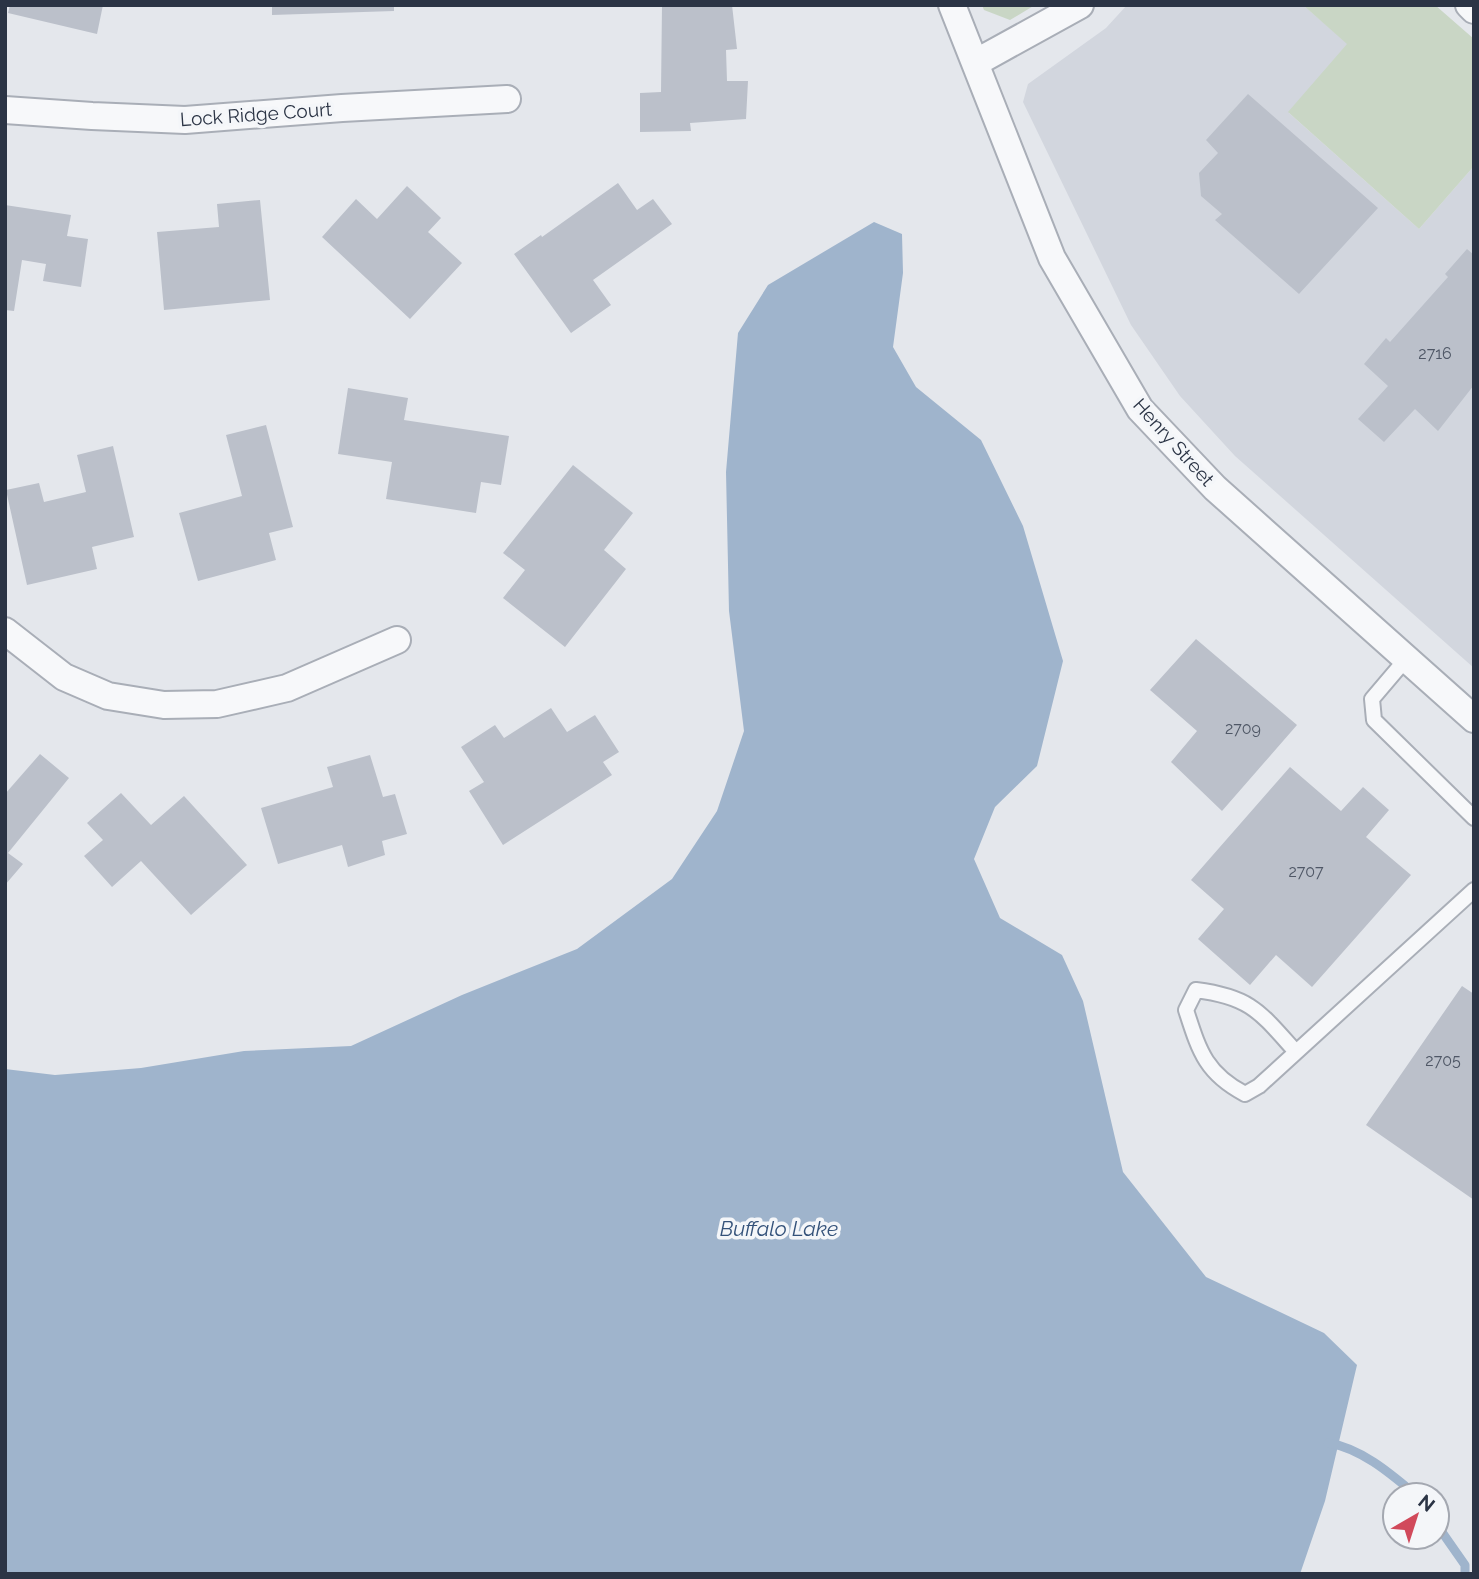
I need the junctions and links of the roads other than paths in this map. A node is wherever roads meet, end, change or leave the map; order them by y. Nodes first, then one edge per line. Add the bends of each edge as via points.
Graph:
1 (951, 5) edge
2 (1080, 5) edge
3 (1469, 5) edge
4 (1474, 10) edge
5 (975, 63) junction
6 (507, 99) dead end
7 (5, 110) edge
8 (5, 631) edge
9 (397, 640) dead end
10 (1406, 659) junction
11 (1474, 719) edge
12 (1474, 818) edge
13 (1474, 890) edge
14 (1296, 1052) junction

1 - 5 street, Henry Street
2 - 5 street
3 - 4 street
5 - 10 street, Henry Street via 1052,258 1140,410 1215,488
6 - 7 street, Lock Ridge Court via 185,120
8 - 9 street via 64,677 108,696 164,705 217,704 287,688
10 - 11 street, Henry Street
10 - 12 lane via 1371,699 1374,720
13 - 14 lane
14 - 14 lane via 1245,1094 1225,1084 1201,1055 1185,1010 1196,990 1224,993 1257,1009

